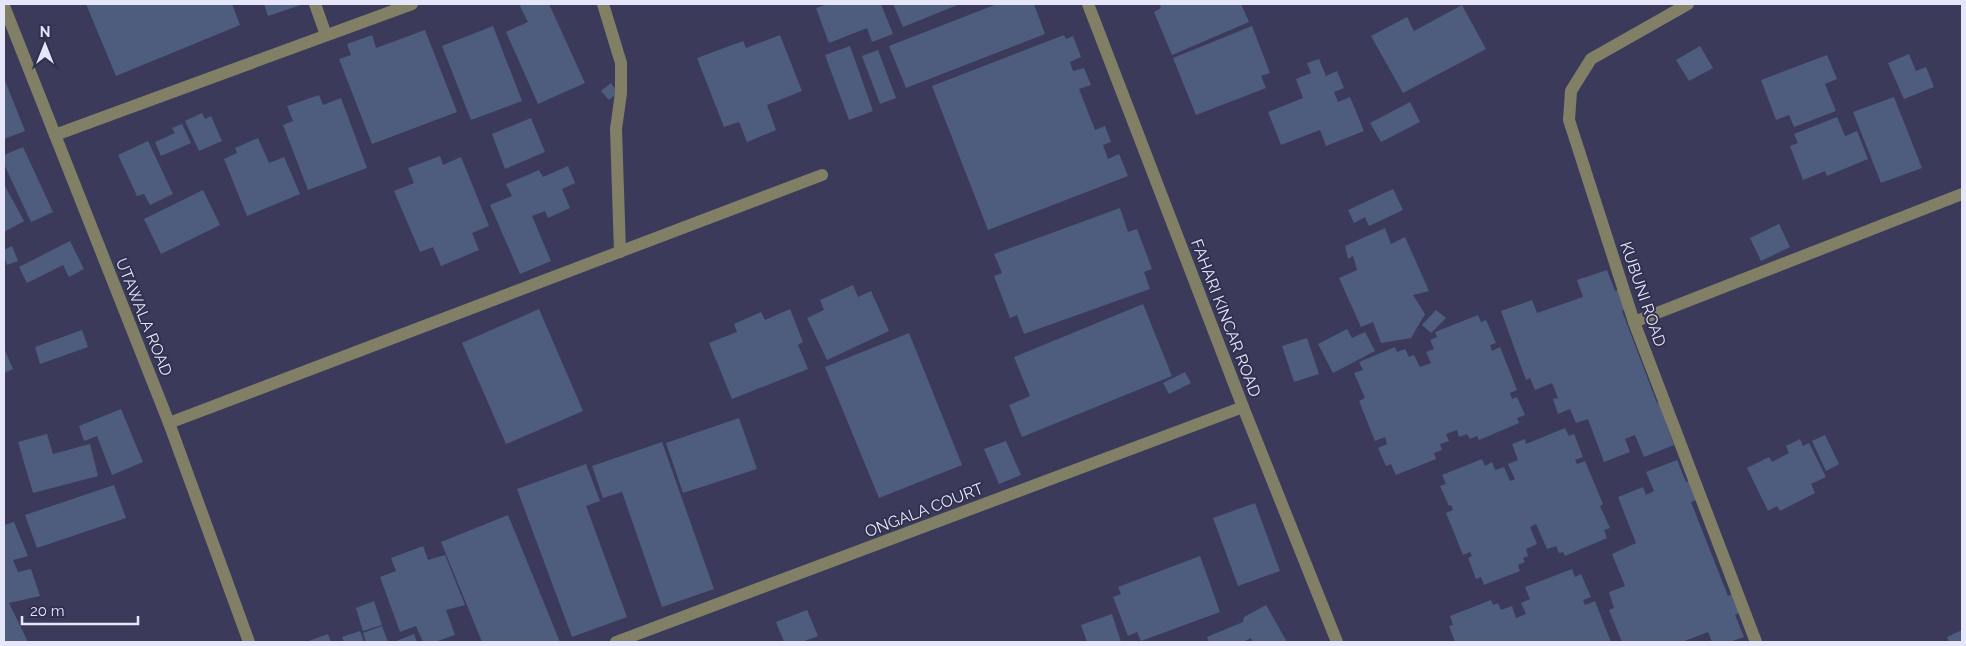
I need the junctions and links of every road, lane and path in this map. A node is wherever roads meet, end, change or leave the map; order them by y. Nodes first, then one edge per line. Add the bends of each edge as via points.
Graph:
1 (315, 4) edge
2 (412, 4) edge
3 (602, 4) edge
4 (1088, 4) edge
5 (1688, 4) edge
6 (4, 6) edge
7 (326, 36) junction
8 (55, 135) junction
9 (822, 175) dead end
10 (1962, 194) edge
11 (620, 252) junction
12 (1634, 322) junction
13 (1243, 406) junction
14 (168, 423) junction
15 (249, 642) edge
16 (616, 642) edge
17 (1336, 642) edge
18 (1756, 642) edge

1 - 7 street
2 - 7 street
3 - 11 street via 621,63 616,129
4 - 13 street, FAHARI KINCAR ROAD
5 - 12 street, KUBUNI ROAD via 1591,59 1571,91 1569,120
6 - 8 street, UTAWALA ROAD
7 - 8 street
8 - 14 street, UTAWALA ROAD
9 - 11 street
10 - 12 street
11 - 14 street
12 - 18 street, KUBUNI ROAD
13 - 16 street, ONGALA COURT
13 - 17 street, FAHARI KINCAR ROAD
14 - 15 street, UTAWALA ROAD

